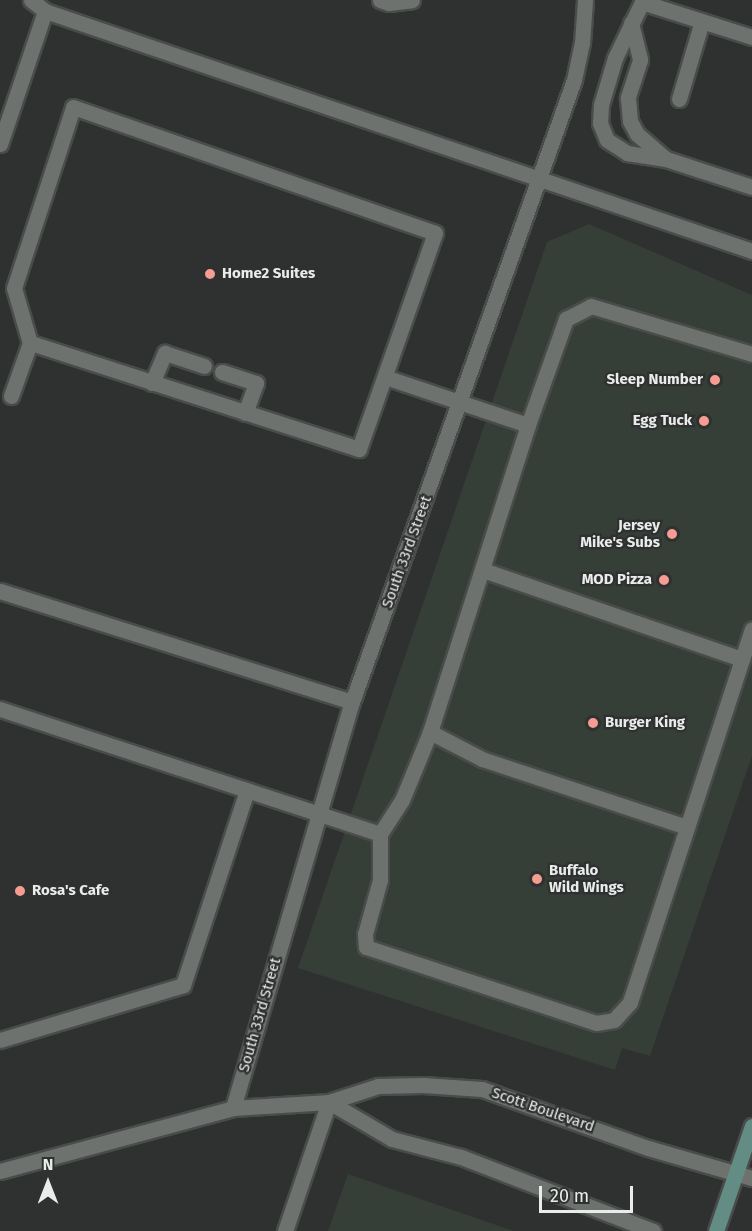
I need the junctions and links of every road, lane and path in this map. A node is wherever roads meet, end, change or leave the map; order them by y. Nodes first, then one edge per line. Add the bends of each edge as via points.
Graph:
1 (31, 0) edge
2 (380, 0) edge
3 (411, 0) edge
4 (585, 0) edge
5 (642, 1) edge
6 (45, 11) junction
7 (702, 21) junction
8 (631, 23) junction
9 (752, 37) edge
10 (679, 99) dead end
11 (0, 144) edge
12 (666, 159) junction
13 (539, 179) junction
14 (752, 187) edge
15 (752, 251) edge
16 (30, 343) junction
17 (752, 354) edge
18 (204, 366) dead end
19 (222, 372) dead end
20 (385, 377) junction
21 (152, 383) junction
22 (11, 396) dead end
23 (461, 404) junction
24 (245, 413) junction
25 (528, 425) junction
26 (483, 570) junction
27 (0, 591) edge
28 (752, 629) edge
29 (742, 659) junction
30 (352, 702) junction
31 (0, 709) edge
32 (430, 732) junction
33 (247, 790) junction
34 (320, 813) junction
35 (687, 827) junction
36 (380, 834) junction
37 (0, 1040) edge
38 (330, 1102) junction
39 (233, 1108) junction
40 (752, 1126) edge
41 (0, 1171) edge
42 (736, 1173) junction
43 (752, 1178) edge
44 (285, 1231) edge
45 (653, 1231) edge
46 (716, 1231) edge

1 - 6 street
2 - 3 street
4 - 13 street, South 33rd Street via 574,80
5 - 7 street
5 - 8 street
6 - 11 street
6 - 13 street
7 - 9 street
7 - 10 street
8 - 12 street via 640,60 628,98 630,121 637,134
8 - 12 street via 615,58 601,105 600,123 607,140 627,153
12 - 14 street
13 - 15 street
13 - 23 street, South 33rd Street
16 - 20 street via 14,288 73,107 435,233
16 - 21 street
16 - 22 street
17 - 25 street via 591,306 566,319
18 - 21 street via 165,353
19 - 24 street via 256,383
20 - 23 street
20 - 24 street via 360,449
21 - 24 street
23 - 25 street
23 - 30 street, South 33rd Street
25 - 26 street
26 - 29 street
26 - 32 street
27 - 30 street
28 - 29 street
29 - 35 street
30 - 34 street, South 33rd Street
31 - 33 street
32 - 35 street via 482,759
32 - 36 street via 402,800
33 - 34 street
33 - 37 street via 183,985
34 - 36 street
34 - 39 street, South 33rd Street
35 - 36 street via 630,1002 614,1020 596,1023 366,947 365,934 380,880
38 - 39 street, Scott Boulevard
38 - 42 street, Scott Boulevard via 378,1086 482,1089 648,1148
38 - 44 street
38 - 45 street via 392,1139 461,1157
39 - 41 street, Scott Boulevard
40 - 42 main road
42 - 43 street, Scott Boulevard
42 - 46 main road

